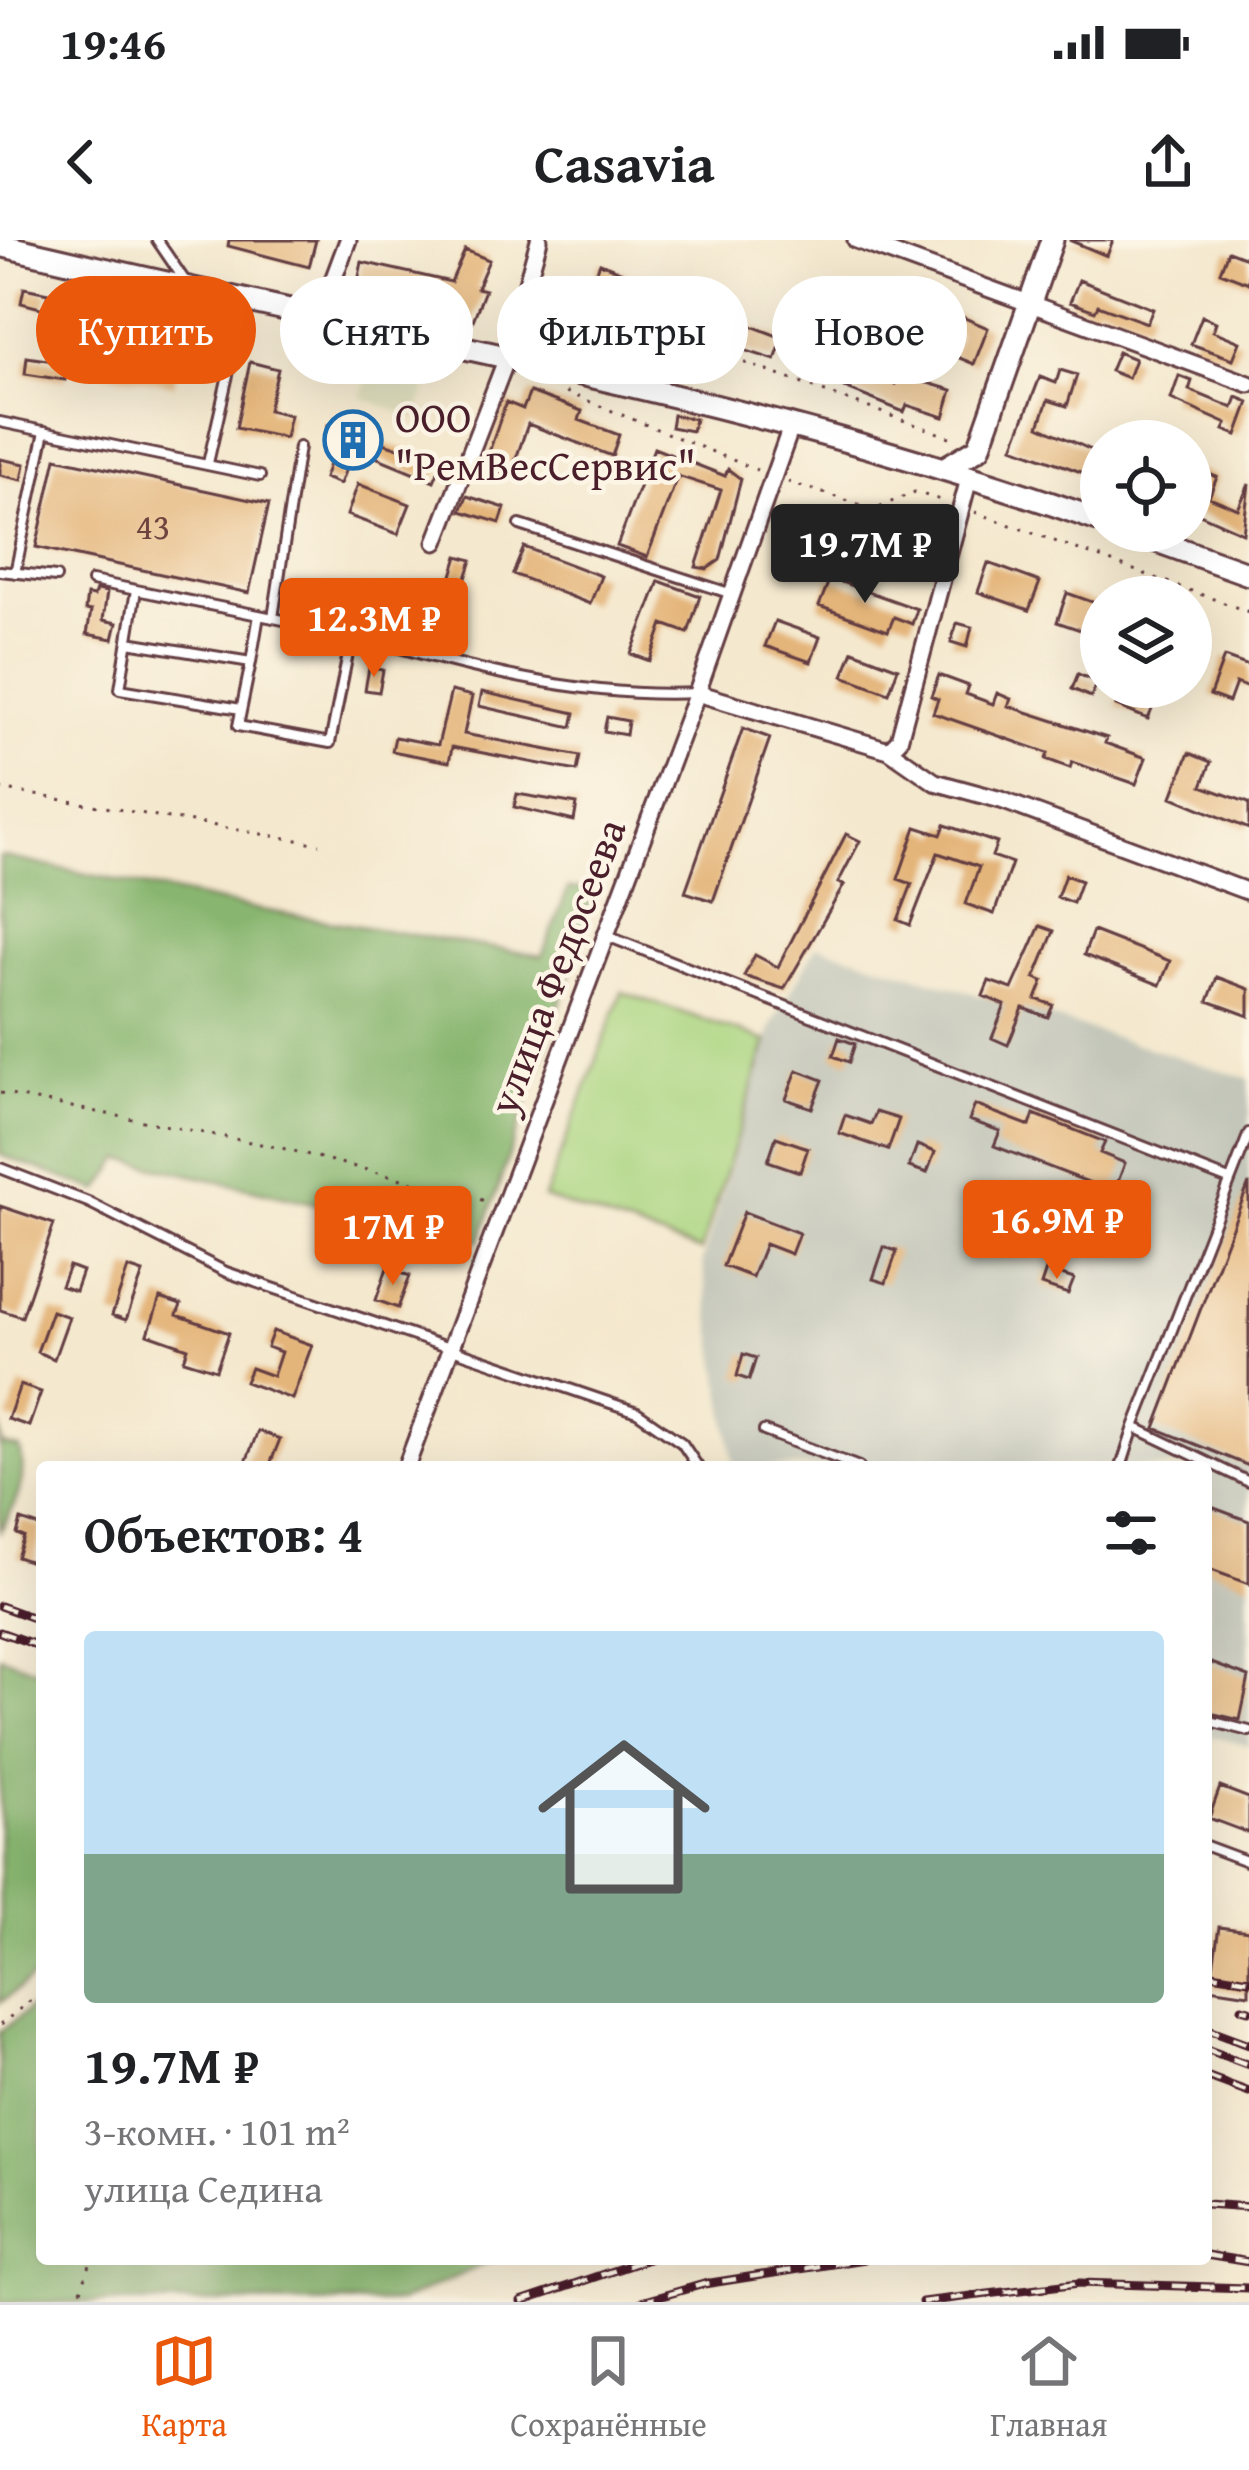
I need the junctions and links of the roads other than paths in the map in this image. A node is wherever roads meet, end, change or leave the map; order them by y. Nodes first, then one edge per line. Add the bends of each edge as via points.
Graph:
1 (157, 240) edge
2 (348, 240) edge
3 (539, 240) edge
4 (856, 240) edge
5 (1052, 240) edge
6 (16, 245) edge
7 (144, 276) edge
8 (182, 276) edge
9 (335, 276) edge
10 (526, 276) edge
11 (1028, 304) junction
12 (497, 381) edge
13 (226, 384) edge
14 (633, 384) edge
15 (1249, 384) edge
16 (0, 422) edge
17 (791, 427) junction
18 (45, 431) junction
19 (299, 446) dead end
20 (208, 463) junction
21 (945, 468) junction
22 (970, 475) junction
23 (260, 476) dead end
24 (1080, 514) edge
25 (520, 525) dead end
26 (436, 542) dead end
27 (1188, 552) edge
28 (0, 571) edge
29 (15, 574) junction
30 (1249, 574) edge
31 (56, 578) dead end
32 (92, 581) dead end
33 (136, 590) junction
34 (732, 594) junction
35 (259, 615) junction
36 (273, 618) junction
37 (352, 634) junction
38 (128, 642) junction
39 (251, 662) junction
40 (697, 693) junction
41 (241, 709) junction
42 (889, 750) junction
43 (1249, 892) edge
44 (606, 935) junction
45 (1249, 1133) edge
46 (0, 1168) edge
47 (1229, 1180) junction
48 (450, 1348) junction
49 (1134, 1427) junction
50 (764, 1431) dead end
51 (408, 1461) edge
52 (694, 1461) edge
53 (843, 1461) edge
54 (1123, 1461) edge
55 (1205, 1461) edge
56 (1212, 1464) edge
57 (1249, 1482) edge
58 (1212, 1722) edge
59 (1249, 1731) edge
60 (1212, 1848) edge
61 (1249, 1862) edge

1 - 8 lane
2 - 9 street
3 - 10 street
4 - 11 street
5 - 11 main road
6 - 7 main road
11 - 15 street
11 - 21 main road via 979,448
12 - 26 street
13 - 20 lane
14 - 17 main road
16 - 18 lane
17 - 21 main road
17 - 34 street, улица Федосеева
18 - 20 lane
18 - 29 lane
19 - 36 lane
20 - 23 lane
21 - 22 main road
22 - 24 main road
22 - 42 street via 899,740
25 - 34 lane
27 - 30 main road
28 - 29 lane
29 - 31 lane
32 - 33 lane
33 - 35 lane
33 - 38 lane
34 - 40 street, улица Федосеева
35 - 36 lane
35 - 39 lane
36 - 37 lane
37 - 40 lane via 518,676 649,696
37 - 41 lane via 331,743 238,726
38 - 39 lane
38 - 41 lane via 120,689
39 - 41 lane
40 - 42 street
40 - 44 street, улица Федосеева
42 - 43 street via 935,782
44 - 47 lane
44 - 48 street, улица Федосеева
45 - 47 lane
46 - 48 lane via 226,1272
47 - 49 lane
48 - 51 street, улица Федосеева
48 - 52 lane via 637,1412
49 - 54 lane
49 - 55 lane
50 - 53 lane
56 - 57 lane
58 - 59 lane
60 - 61 lane

